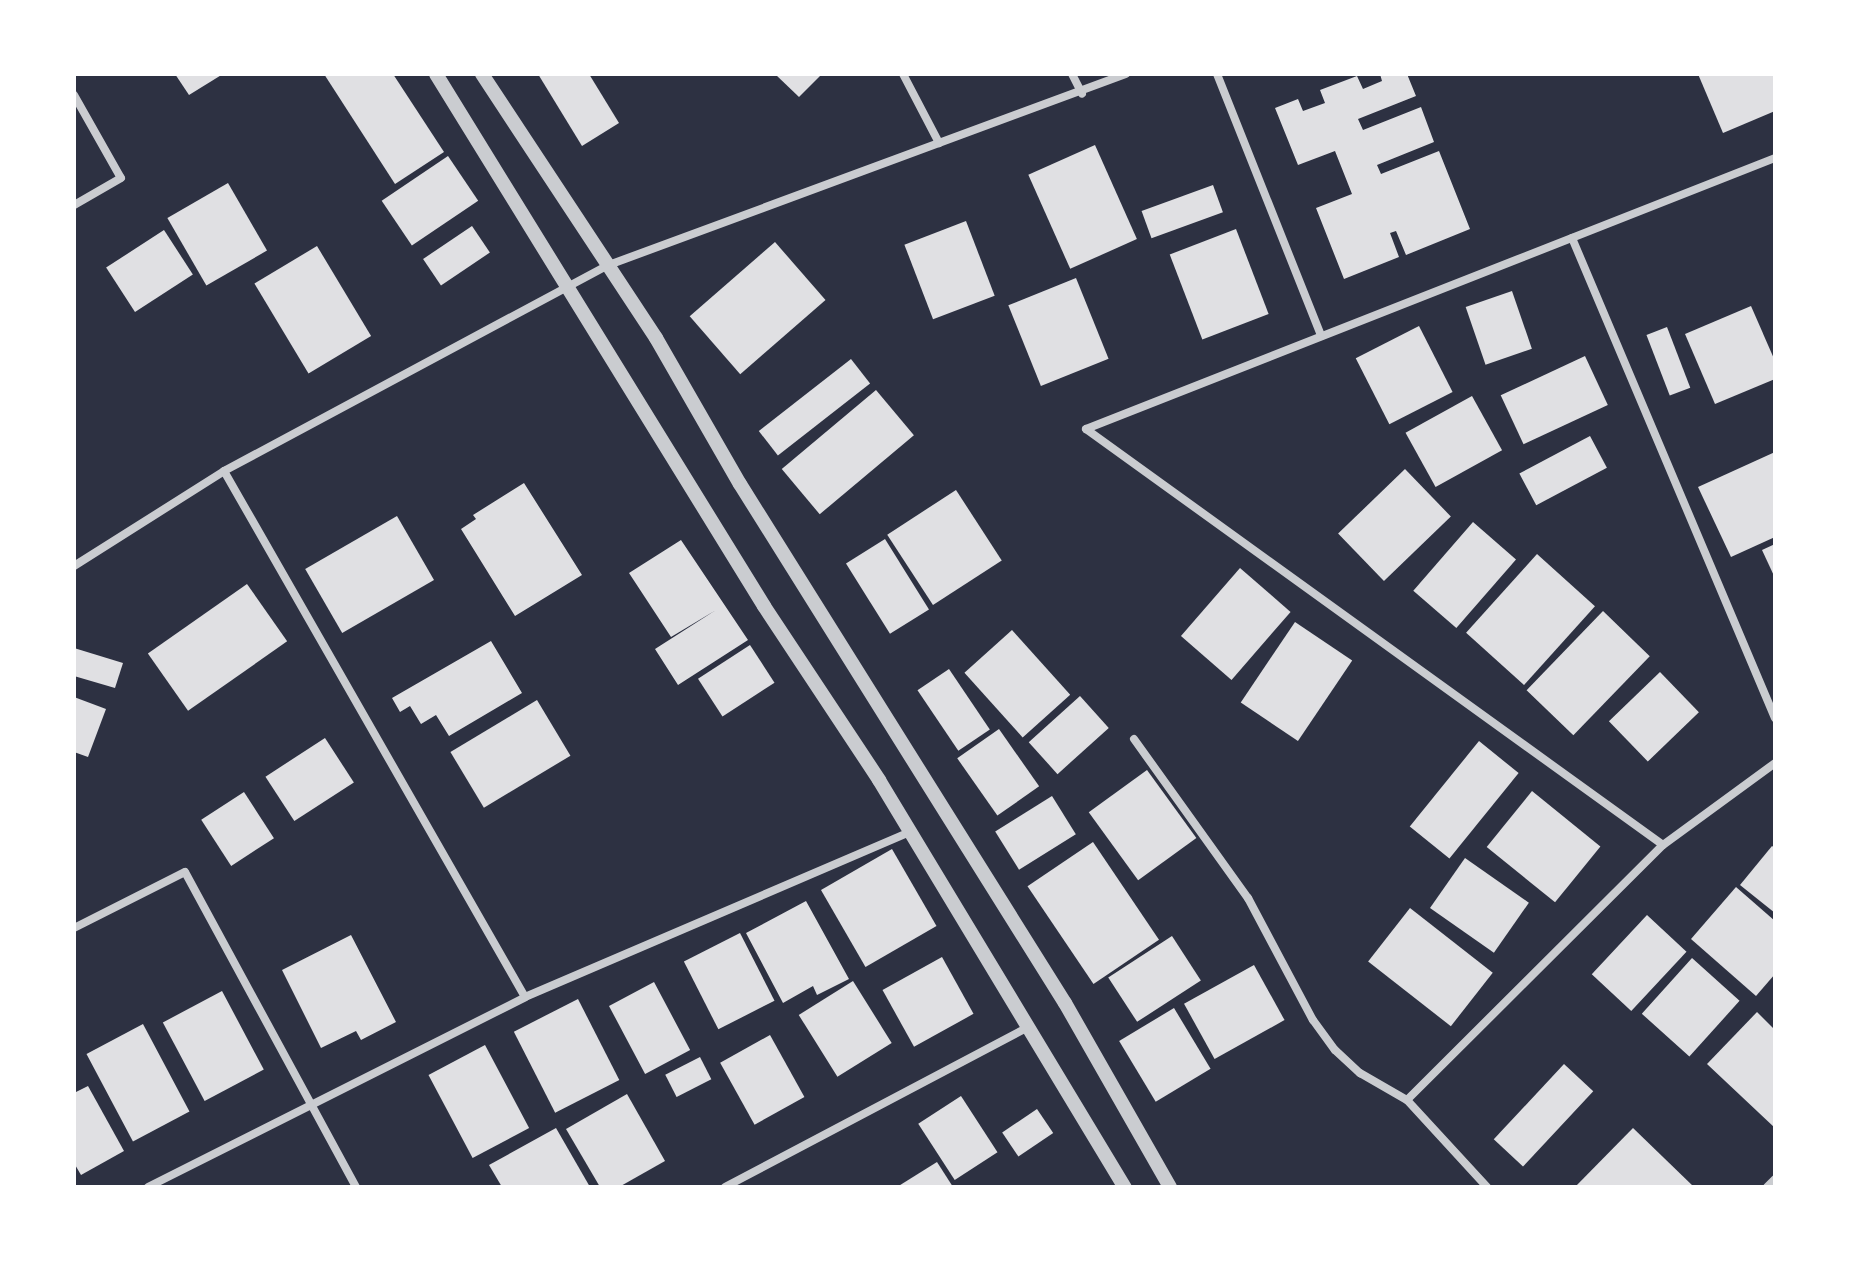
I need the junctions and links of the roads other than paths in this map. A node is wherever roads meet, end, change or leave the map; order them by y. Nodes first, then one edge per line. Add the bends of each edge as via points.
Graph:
1 (436, 74) edge
2 (482, 74) edge
3 (903, 74) edge
4 (1072, 74) edge
5 (1126, 74) edge
6 (1217, 74) edge
7 (1082, 94) junction
8 (74, 95) edge
9 (939, 143) junction
10 (1775, 158) edge
11 (74, 205) edge
12 (1572, 238) junction
13 (606, 266) junction
14 (567, 288) junction
15 (1321, 336) junction
16 (224, 471) junction
17 (74, 566) edge
18 (1775, 718) edge
19 (1134, 739) dead end
20 (1775, 763) edge
21 (910, 832) junction
22 (1663, 845) junction
23 (74, 928) edge
24 (525, 997) junction
25 (1030, 1026) junction
26 (1407, 1100) junction
27 (313, 1104) junction
28 (1775, 1179) edge
29 (148, 1187) edge
30 (356, 1187) edge
31 (725, 1187) edge
32 (1125, 1187) edge
33 (1170, 1187) edge
34 (1487, 1187) edge
35 (1767, 1187) edge

1 - 14 street
2 - 13 street
3 - 9 street
4 - 7 street
5 - 7 street
6 - 15 street
7 - 9 street
8 - 11 street via 121,178
9 - 13 street
10 - 12 street
12 - 15 street
12 - 18 street
13 - 14 street
13 - 33 street via 656,338 748,497 1065,1003
14 - 16 street
14 - 21 street
15 - 22 street via 1086,429
16 - 17 street
16 - 24 street
19 - 26 street via 1248,898 1313,1020 1335,1050 1360,1073
20 - 22 street
21 - 24 street
21 - 25 street
22 - 26 street
23 - 27 street via 185,872
24 - 27 street
25 - 31 street
25 - 32 street
26 - 34 street
27 - 29 street
27 - 30 street
28 - 35 street

